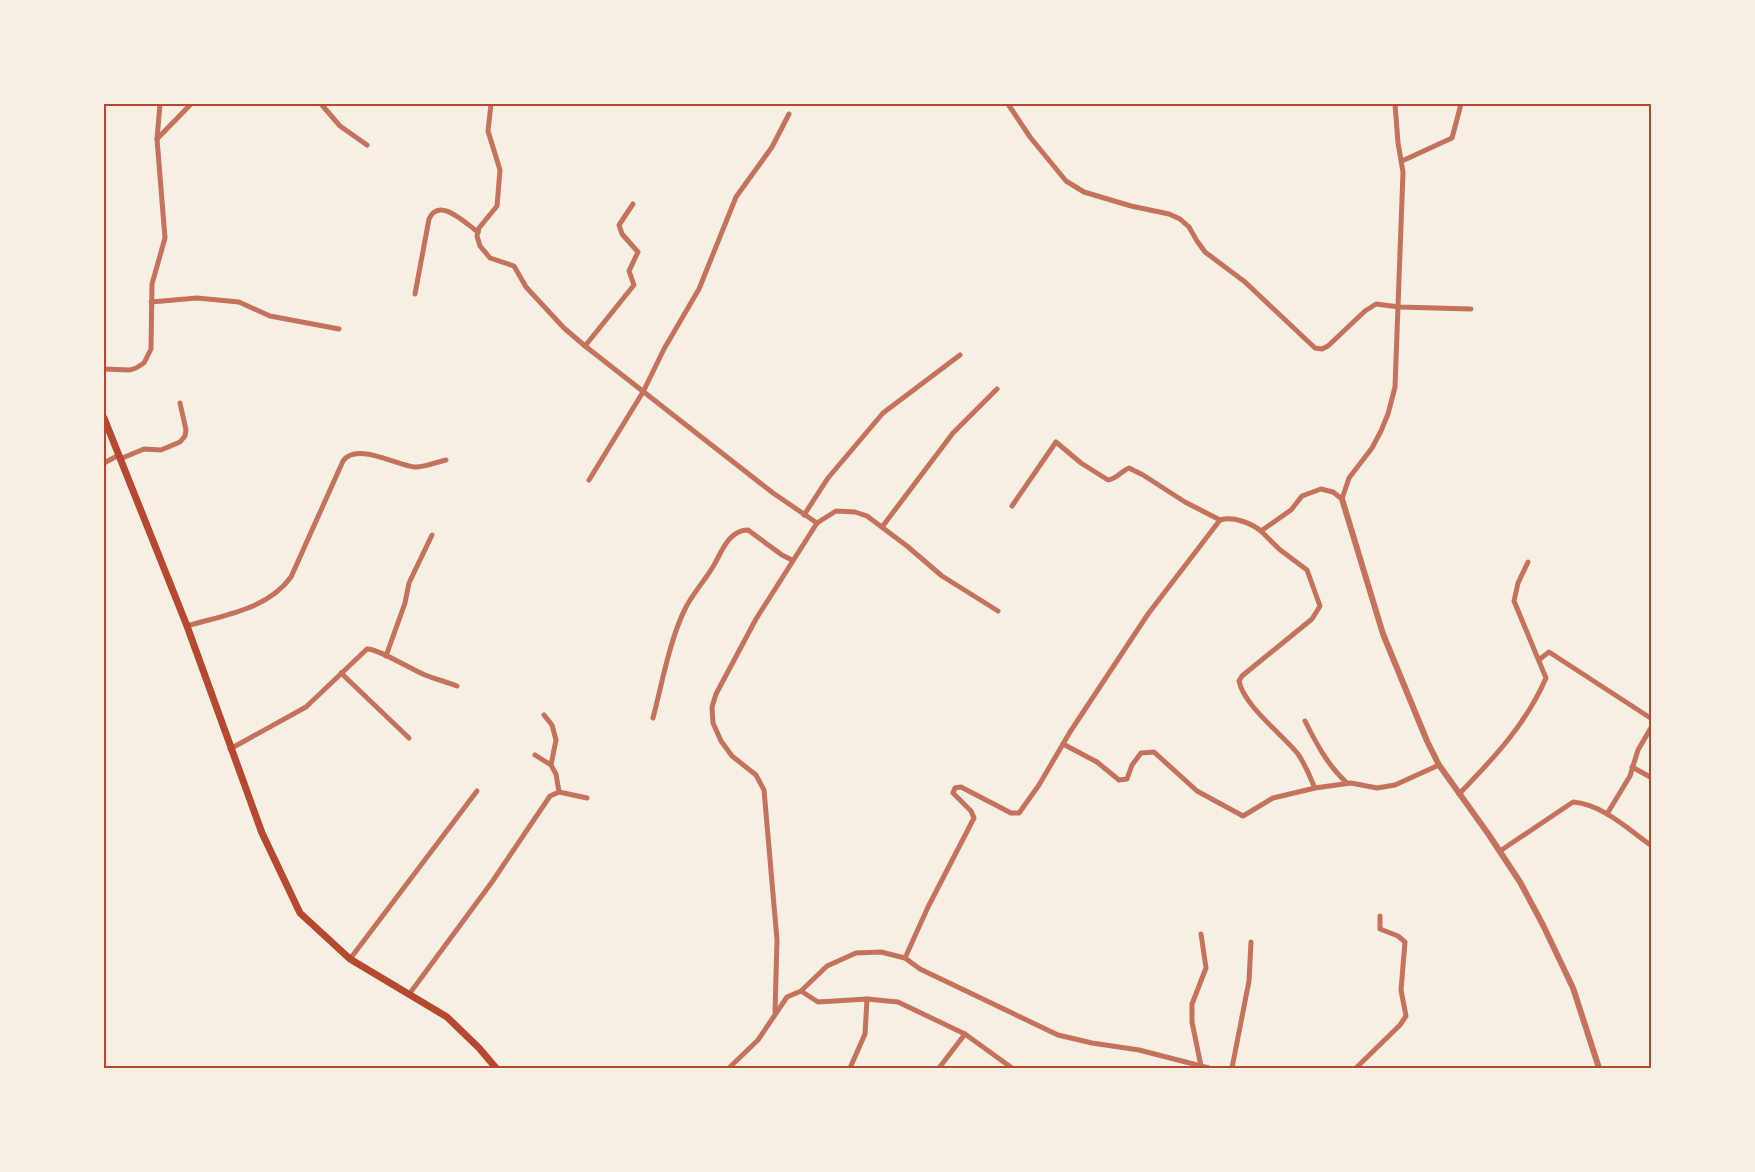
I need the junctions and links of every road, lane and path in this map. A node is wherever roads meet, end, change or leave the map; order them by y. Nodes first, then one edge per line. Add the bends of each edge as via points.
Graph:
1 (160, 104) edge
2 (191, 104) edge
3 (321, 104) edge
4 (491, 104) edge
5 (1008, 104) edge
6 (1395, 104) edge
7 (1461, 104) edge
8 (789, 114) dead end
9 (157, 139) junction
10 (367, 146) dead end
11 (1402, 161) junction
12 (633, 204) dead end
13 (478, 232) junction
14 (415, 294) dead end
15 (151, 302) junction
16 (1399, 307) junction
17 (1472, 309) dead end
18 (339, 328) dead end
19 (585, 346) junction
20 (960, 355) dead end
21 (104, 369) edge
22 (997, 389) dead end
23 (643, 392) junction
24 (180, 404) dead end
25 (104, 418) edge
26 (119, 457) junction
27 (446, 460) dead end
28 (104, 463) edge
29 (590, 480) dead end
30 (1342, 498) junction
31 (1012, 506) dead end
32 (804, 515) junction
33 (1220, 520) junction
34 (817, 523) junction
35 (882, 527) junction
36 (1262, 531) junction
37 (432, 535) dead end
38 (792, 560) junction
39 (1528, 562) dead end
40 (998, 611) dead end
41 (187, 626) junction
42 (386, 656) junction
43 (1540, 659) junction
44 (341, 673) junction
45 (458, 686) dead end
46 (544, 715) dead end
47 (653, 718) dead end
48 (1652, 718) edge
49 (1305, 721) dead end
50 (1652, 726) edge
51 (409, 738) dead end
52 (1063, 744) junction
53 (230, 748) junction
54 (535, 755) dead end
55 (551, 765) junction
56 (1439, 765) junction
57 (1632, 767) junction
58 (1652, 778) edge
59 (1347, 783) junction
60 (1315, 788) junction
61 (477, 791) dead end
62 (559, 792) junction
63 (1459, 794) junction
64 (587, 798) dead end
65 (1607, 814) junction
66 (1652, 846) edge
67 (1500, 851) junction
68 (1380, 916) dead end
69 (1201, 934) dead end
70 (1251, 942) dead end
71 (905, 958) junction
72 (350, 960) junction
73 (801, 991) junction
74 (410, 993) junction
75 (867, 999) junction
76 (775, 1012) junction
77 (964, 1034) junction
78 (1201, 1066) junction
79 (496, 1068) edge
80 (729, 1068) edge
81 (850, 1068) edge
82 (939, 1068) edge
83 (1011, 1068) edge
84 (1209, 1068) edge
85 (1232, 1068) edge
86 (1356, 1068) edge
87 (1599, 1068) edge

1 - 9 street
2 - 9 street
3 - 10 street via 340,126
4 - 13 street via 488,131 500,170 498,202
5 - 16 street via 1066,181 1084,192 1180,219 1205,252 1245,282 1315,348 1328,346 1376,304
6 - 11 street
7 - 11 street via 1452,138
8 - 23 street via 772,147 736,197 699,289
9 - 15 street via 165,238
11 - 16 street
12 - 19 street via 619,225 638,252 629,271 634,285
13 - 14 street via 446,209 432,213
13 - 19 street via 486,255 514,266 526,287
15 - 18 street via 197,298 239,302 270,316
15 - 21 street via 152,344 147,358 131,370
16 - 17 street
16 - 30 street via 1395,387 1388,414 1377,440 1349,478
19 - 23 street
20 - 32 street via 883,413 828,478
22 - 35 street via 953,433
23 - 29 street
23 - 32 street
24 - 26 street via 186,430 180,442 161,450 144,449
25 - 26 main road
26 - 28 street
26 - 41 main road
27 - 41 street via 415,467 349,454 284,586 257,605
30 - 36 street via 1322,489 1302,496 1291,510
30 - 56 street via 1383,634
31 - 33 street via 1056,442 1108,480 1129,468
32 - 34 street
33 - 36 street via 1236,519
33 - 52 street via 1148,614
34 - 35 street via 836,511 867,516
34 - 38 street
35 - 40 street via 942,576
36 - 60 street via 1307,570 1320,606 1312,619 1242,676 1240,686 1300,756
37 - 42 street via 409,583
38 - 47 street via 748,530 738,532 727,542 681,617
38 - 76 street via 716,694 712,713 726,749 756,775 764,790 777,940
39 - 43 street via 1514,601
41 - 53 main road
42 - 44 street via 374,649 364,650
42 - 45 street via 426,676
43 - 48 street via 1549,652
43 - 63 street via 1546,678 1535,703 1508,742
44 - 51 street
44 - 53 street via 303,710
46 - 55 street via 556,740
49 - 59 street via 1320,750
50 - 57 street
52 - 60 street via 1097,762 1119,780 1127,778 1141,753 1154,752 1197,791 1243,816 1273,798
52 - 71 street via 1019,813 1011,813 961,787 955,788 953,793 974,818
53 - 72 main road via 262,833 300,913
54 - 55 street
55 - 62 street
56 - 59 street via 1395,785 1377,788
56 - 63 street
57 - 58 street
57 - 65 street
59 - 60 street
61 - 72 street
62 - 64 street
62 - 74 street via 550,796
63 - 67 street
65 - 66 street
65 - 67 street via 1573,802
67 - 87 street via 1520,882 1573,988
68 - 86 street via 1380,929 1405,942 1401,990 1406,1016
69 - 78 street via 1206,968 1192,1004 1192,1022
70 - 85 street via 1249,981
71 - 73 street via 881,952 856,953 827,966
71 - 78 street via 920,969 1058,1035
72 - 74 main road
73 - 75 street via 818,1002
73 - 76 street via 787,997
74 - 79 main road via 447,1017
75 - 77 street via 898,1002
75 - 81 street via 865,1034
76 - 80 street via 758,1040
77 - 82 street
77 - 83 street
78 - 84 street

